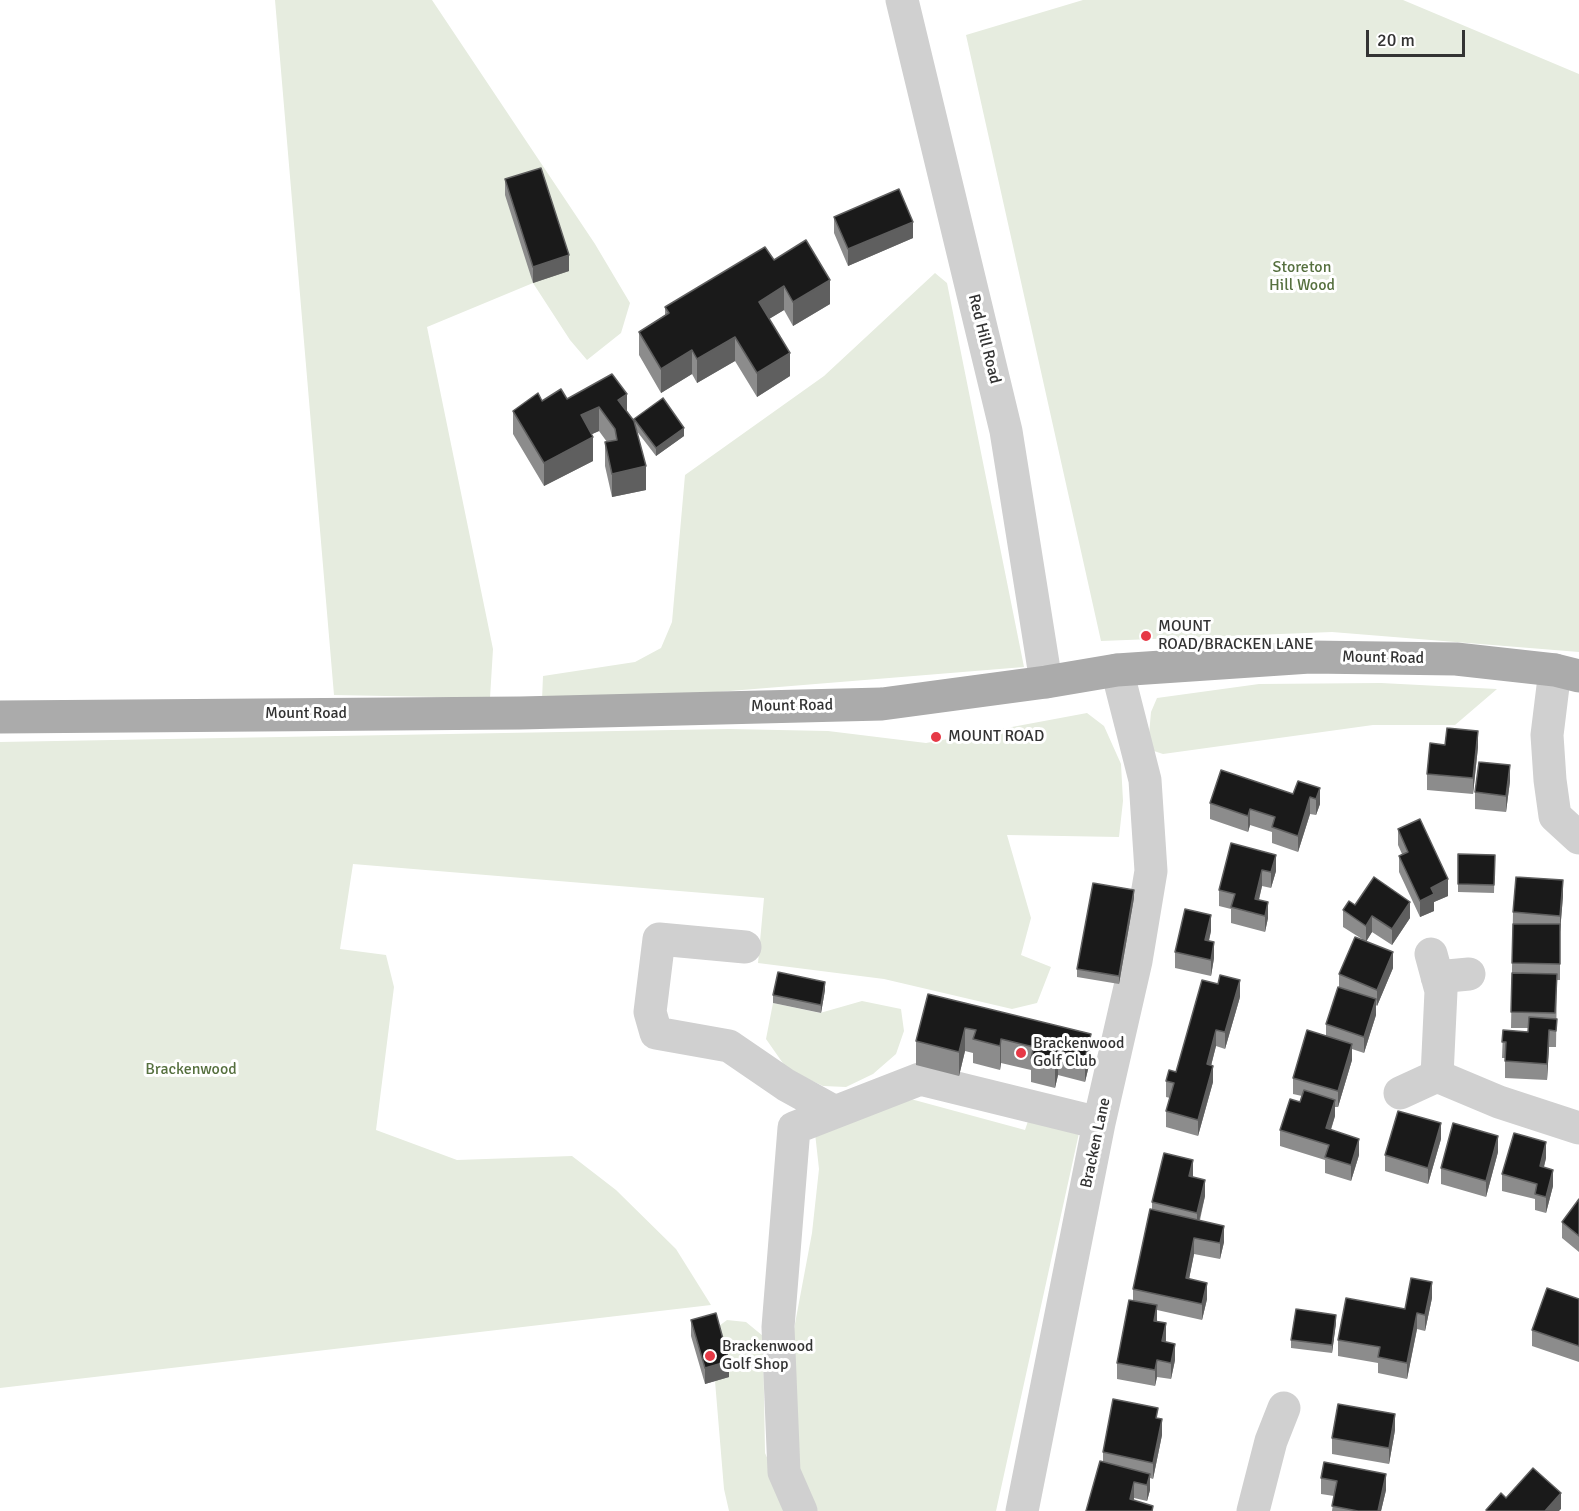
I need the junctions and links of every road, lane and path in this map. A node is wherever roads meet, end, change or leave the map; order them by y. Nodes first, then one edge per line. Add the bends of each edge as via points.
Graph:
1 (902, 0) edge
2 (1117, 670) junction
3 (1567, 673) edge
4 (1046, 682) junction
5 (0, 717) edge
6 (1579, 838) edge
7 (745, 946) dead end
8 (1446, 968) dead end
9 (1437, 1076) junction
10 (1400, 1093) dead end
11 (835, 1112) junction
12 (1099, 1123) junction
13 (1579, 1128) edge
14 (1284, 1408) dead end
15 (801, 1511) edge
16 (1022, 1511) edge
17 (1253, 1511) edge

1 - 4 street, Red Hill Road via 1006,431
2 - 3 main road, Mount Road via 1310,657 1456,659
2 - 4 main road, Mount Road
2 - 12 street, Bracken Lane via 1145,780 1151,871 1136,961
3 - 6 street via 1547,735 1550,780 1555,816
4 - 5 main road, Mount Road via 882,704 520,713
7 - 11 street via 659,939 650,1012 656,1033 729,1046
8 - 9 street via 1441,991
9 - 10 street
9 - 13 street via 1499,1102
11 - 12 street via 920,1079
11 - 15 street via 794,1128 778,1327 784,1472
12 - 16 street, Bracken Lane
14 - 17 street

